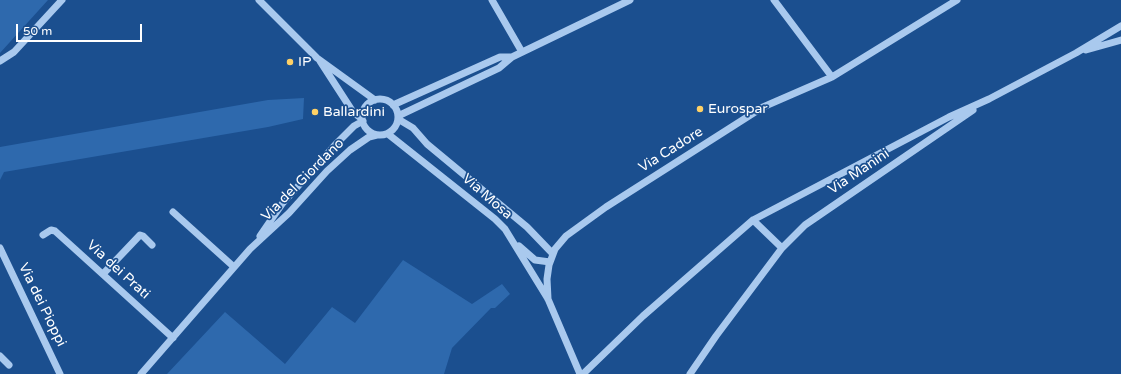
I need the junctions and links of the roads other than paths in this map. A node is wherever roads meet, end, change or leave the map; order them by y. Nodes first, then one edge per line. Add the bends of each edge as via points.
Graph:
1 (62, 0) edge
2 (259, 0) edge
3 (492, 0) edge
4 (630, 0) edge
5 (774, 0) edge
6 (957, 0) edge
7 (1121, 26) edge
8 (1121, 40) edge
9 (522, 52) junction
10 (1076, 53) junction
11 (512, 57) junction
12 (317, 58) junction
13 (0, 61) edge
14 (832, 77) junction
15 (989, 99) junction
16 (375, 100) junction
17 (393, 105) junction
18 (398, 118) junction
19 (363, 120) junction
20 (388, 134) junction
21 (377, 135) junction
22 (173, 212) dead end
23 (753, 220) junction
24 (43, 235) dead end
25 (510, 237) junction
26 (152, 245) dead end
27 (0, 248) edge
28 (782, 248) junction
29 (250, 249) junction
30 (553, 254) junction
31 (550, 262) junction
32 (234, 267) junction
33 (103, 274) junction
34 (548, 299) junction
35 (173, 338) junction
36 (0, 356) edge
37 (9, 365) dead end
38 (60, 374) edge
39 (141, 374) edge
40 (582, 374) edge
41 (690, 374) edge

1 - 13 street via 14,52
2 - 12 street
3 - 9 street
4 - 9 street
5 - 14 street
6 - 14 street, Via Cadore
7 - 10 street, Via Manini
8 - 10 street, Via Manini
9 - 11 street
10 - 15 street, Via Manini
11 - 17 street via 500,57
11 - 18 street via 499,68
12 - 16 street
12 - 19 street via 354,112
14 - 30 street, Via Cadore via 756,111 606,207 566,236
15 - 23 street, Via Manini via 949,117
15 - 28 street, Via Manini via 805,224
16 - 17 street via 384,100
16 - 19 street, Via del Giordano via 365,108
17 - 18 street
18 - 20 street via 395,128
18 - 30 street via 413,128 427,144 527,227
19 - 21 street via 366,129
19 - 29 street, Via del Giordano via 335,145 282,204
20 - 21 street, Via del Giordano
20 - 25 street, Via Mosa via 495,219
21 - 29 street, Via del Giordano via 369,136 350,150
22 - 32 street
23 - 28 street
23 - 40 street, Via Manini via 643,316
24 - 33 street, Via dei Prati via 51,230 55,231
25 - 31 street via 530,257 539,262
25 - 34 street, Via Mosa
26 - 33 street via 140,235
27 - 38 street, Via dei Pioppi
28 - 41 street, Via Manini
29 - 32 street, Via del Giordano
30 - 31 street, Via Cadore
31 - 34 street, Via Cadore via 547,279
32 - 35 street, Via del Giordano
33 - 35 street, Via dei Prati
34 - 40 street
35 - 39 street, Via del Giordano
36 - 37 street

